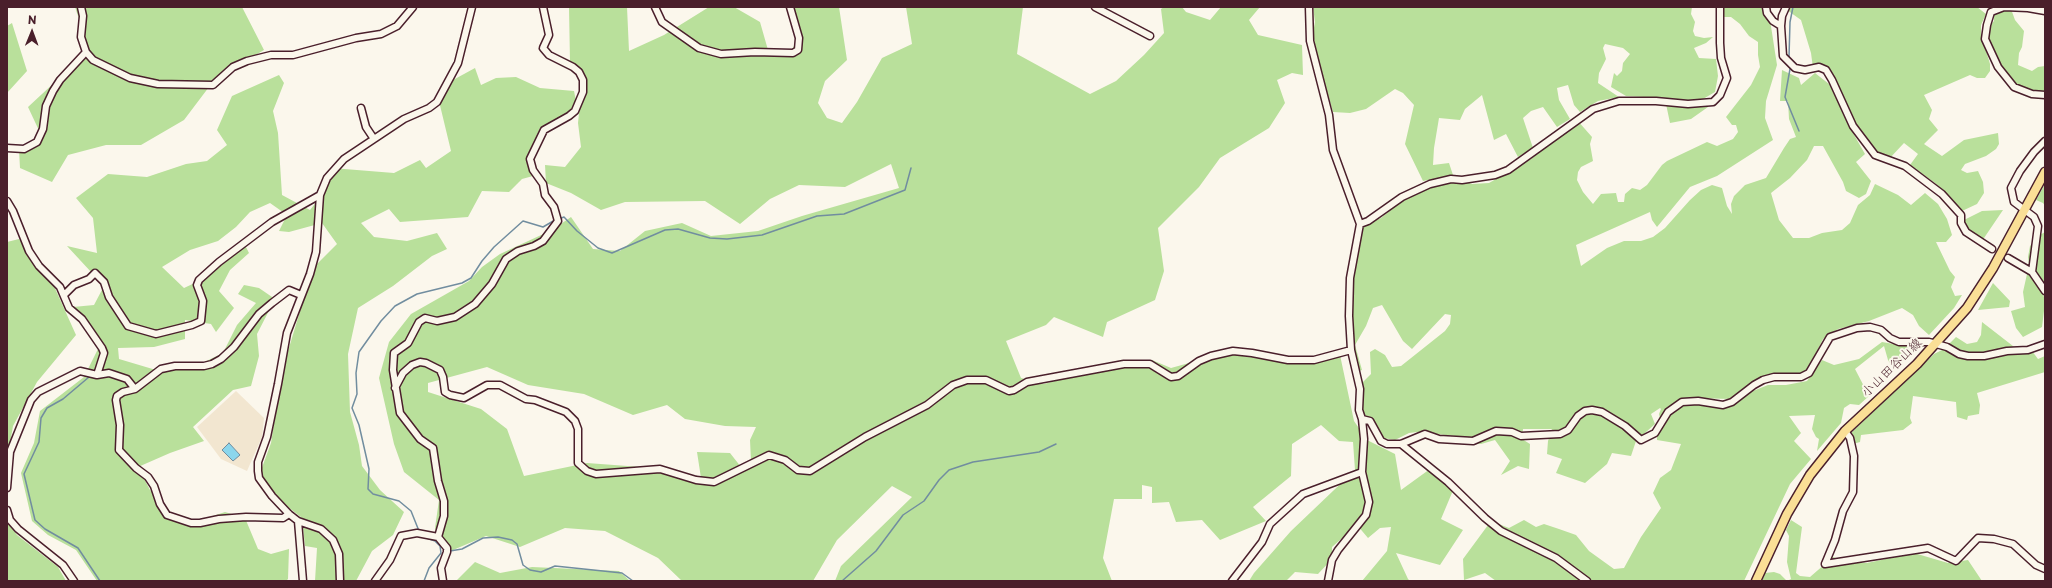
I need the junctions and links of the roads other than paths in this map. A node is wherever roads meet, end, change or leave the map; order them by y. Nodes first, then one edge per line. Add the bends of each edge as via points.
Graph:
1 (81, 7) edge
2 (413, 7) edge
3 (472, 7) edge
4 (543, 7) edge
5 (654, 7) edge
6 (790, 7) edge
7 (1095, 7) edge
8 (1310, 7) edge
9 (1720, 7) edge
10 (1766, 7) edge
11 (1786, 7) edge
12 (2045, 11) edge
13 (1781, 26) junction
14 (1150, 36) dead end
15 (86, 52) junction
16 (2045, 96) edge
17 (361, 108) dead end
18 (374, 139) junction
19 (2045, 141) edge
20 (7, 148) edge
21 (2045, 172) edge
22 (320, 195) junction
23 (7, 201) edge
24 (2025, 209) junction
25 (1360, 224) junction
26 (1992, 249) dead end
27 (2008, 258) dead end
28 (2032, 272) junction
29 (2045, 291) edge
30 (64, 294) junction
31 (301, 295) junction
32 (1935, 344) junction
33 (2045, 344) edge
34 (1351, 350) junction
35 (97, 375) junction
36 (395, 388) junction
37 (135, 389) junction
38 (1362, 420) junction
39 (1845, 431) junction
40 (1401, 444) junction
41 (1362, 472) junction
42 (7, 488) edge
43 (7, 510) edge
44 (289, 514) junction
45 (298, 521) junction
46 (438, 537) junction
47 (2045, 569) edge
48 (74, 581) edge
49 (303, 581) edge
50 (340, 581) edge
51 (375, 581) edge
52 (443, 581) edge
53 (1232, 581) edge
54 (1328, 581) edge
55 (1587, 581) edge
56 (1756, 581) edge

1 - 15 street via 81,37
2 - 15 street via 397,26 381,34 293,54 271,55 247,61 233,67 213,85 158,84 142,81 92,60
3 - 18 street via 458,63 436,102 430,108 404,119
4 - 36 street via 549,35 543,48 573,67 583,80 583,92 575,111 544,130 530,159 533,170 554,207 557,219 543,241 518,250 506,259 492,284 475,304 455,316 437,321 425,318 419,322 408,343 394,353
5 - 6 street via 662,22 699,48 721,54 793,53 798,50 799,38
7 - 14 street
8 - 25 street via 1310,41 1329,114 1333,150
9 - 25 street via 1721,58 1727,78 1720,95 1713,102 1688,104 1632,100 1600,106 1508,170 1495,175 1430,184 1413,191
10 - 13 street via 1773,21
11 - 13 street
12 - 16 street via 2004,8 1992,12 1984,39 1998,67 2014,87
13 - 26 street via 1783,56 1795,68 1805,70 1819,67 1826,70 1853,126 1875,155 1905,166 1942,194 1961,215 1966,232
15 - 20 street via 53,91 46,106 37,142 24,149
17 - 18 street via 366,127
18 - 22 street via 336,166 327,178
19 - 24 street via 2012,183 2012,198
21 - 24 main road, 小山田谷山線
22 - 30 street via 272,222 199,280 197,285 203,301 201,321 192,325 156,334 128,326 109,297 104,282 95,273
22 - 31 street via 316,252
23 - 30 street via 13,210 28,251
24 - 28 street via 2034,217 2038,226
24 - 32 main road, 小山田谷山線 via 1981,287 1954,324
25 - 34 street via 1350,278
27 - 28 street
28 - 29 street
30 - 35 street via 69,308 82,319 104,353
31 - 37 street via 289,290 272,303 259,314 234,347 221,359 204,366 175,366 161,369
31 - 44 street via 287,333 267,437 258,462 259,478
32 - 33 street via 1959,354 1984,356 2028,350
32 - 39 main road, 小山田谷山線
32 - 40 street via 1924,340 1899,342 1881,330 1870,327 1840,333 1830,337 1809,374 1796,378 1774,377 1763,380 1732,402 1723,405 1698,401 1682,402 1668,412 1656,433 1641,440 1625,426 1602,412 1592,410 1578,416 1568,430 1560,434 1521,436 1496,430 1473,441 1439,439 1425,434
34 - 36 street via 1314,360 1288,360 1232,352 1211,356 1178,376 1171,377 1150,364 1124,364 1027,382 1009,391 986,380 967,380 953,385 927,405 865,437 810,471 798,470 785,460 769,454 714,482 696,480 660,469 596,474 587,471 578,463 578,429 575,421 566,412 526,399 500,385 487,385 464,398 450,395 445,392 440,370 426,363 412,365
34 - 38 street via 1360,390 1359,410
35 - 37 street via 109,373 127,379
35 - 42 street via 86,371 74,373 38,392 31,400 10,452
36 - 46 street via 404,421 433,448 444,501 444,516
37 - 44 street via 123,392 116,400 120,425 119,450 148,477 167,515 191,523 200,523 246,517 284,518
38 - 40 street via 1370,421 1381,441 1387,444
38 - 41 street
39 - 47 street via 1850,438 1854,456 1853,492 1843,511 1825,564 1928,548 1956,561 1978,538 2013,544 2036,565
39 - 56 main road, 小山田谷山線 via 1810,475 1795,500
40 - 55 street via 1448,482 1501,531 1556,558
41 - 53 street via 1309,491 1293,502 1270,524 1262,542
41 - 54 street via 1369,494 1368,509 1332,560
43 - 48 street via 10,520 18,529 63,565
44 - 45 street
45 - 49 street
45 - 50 street via 321,529 333,540 339,554
46 - 51 street via 417,533 401,536 390,560
46 - 52 street via 448,552 441,568

